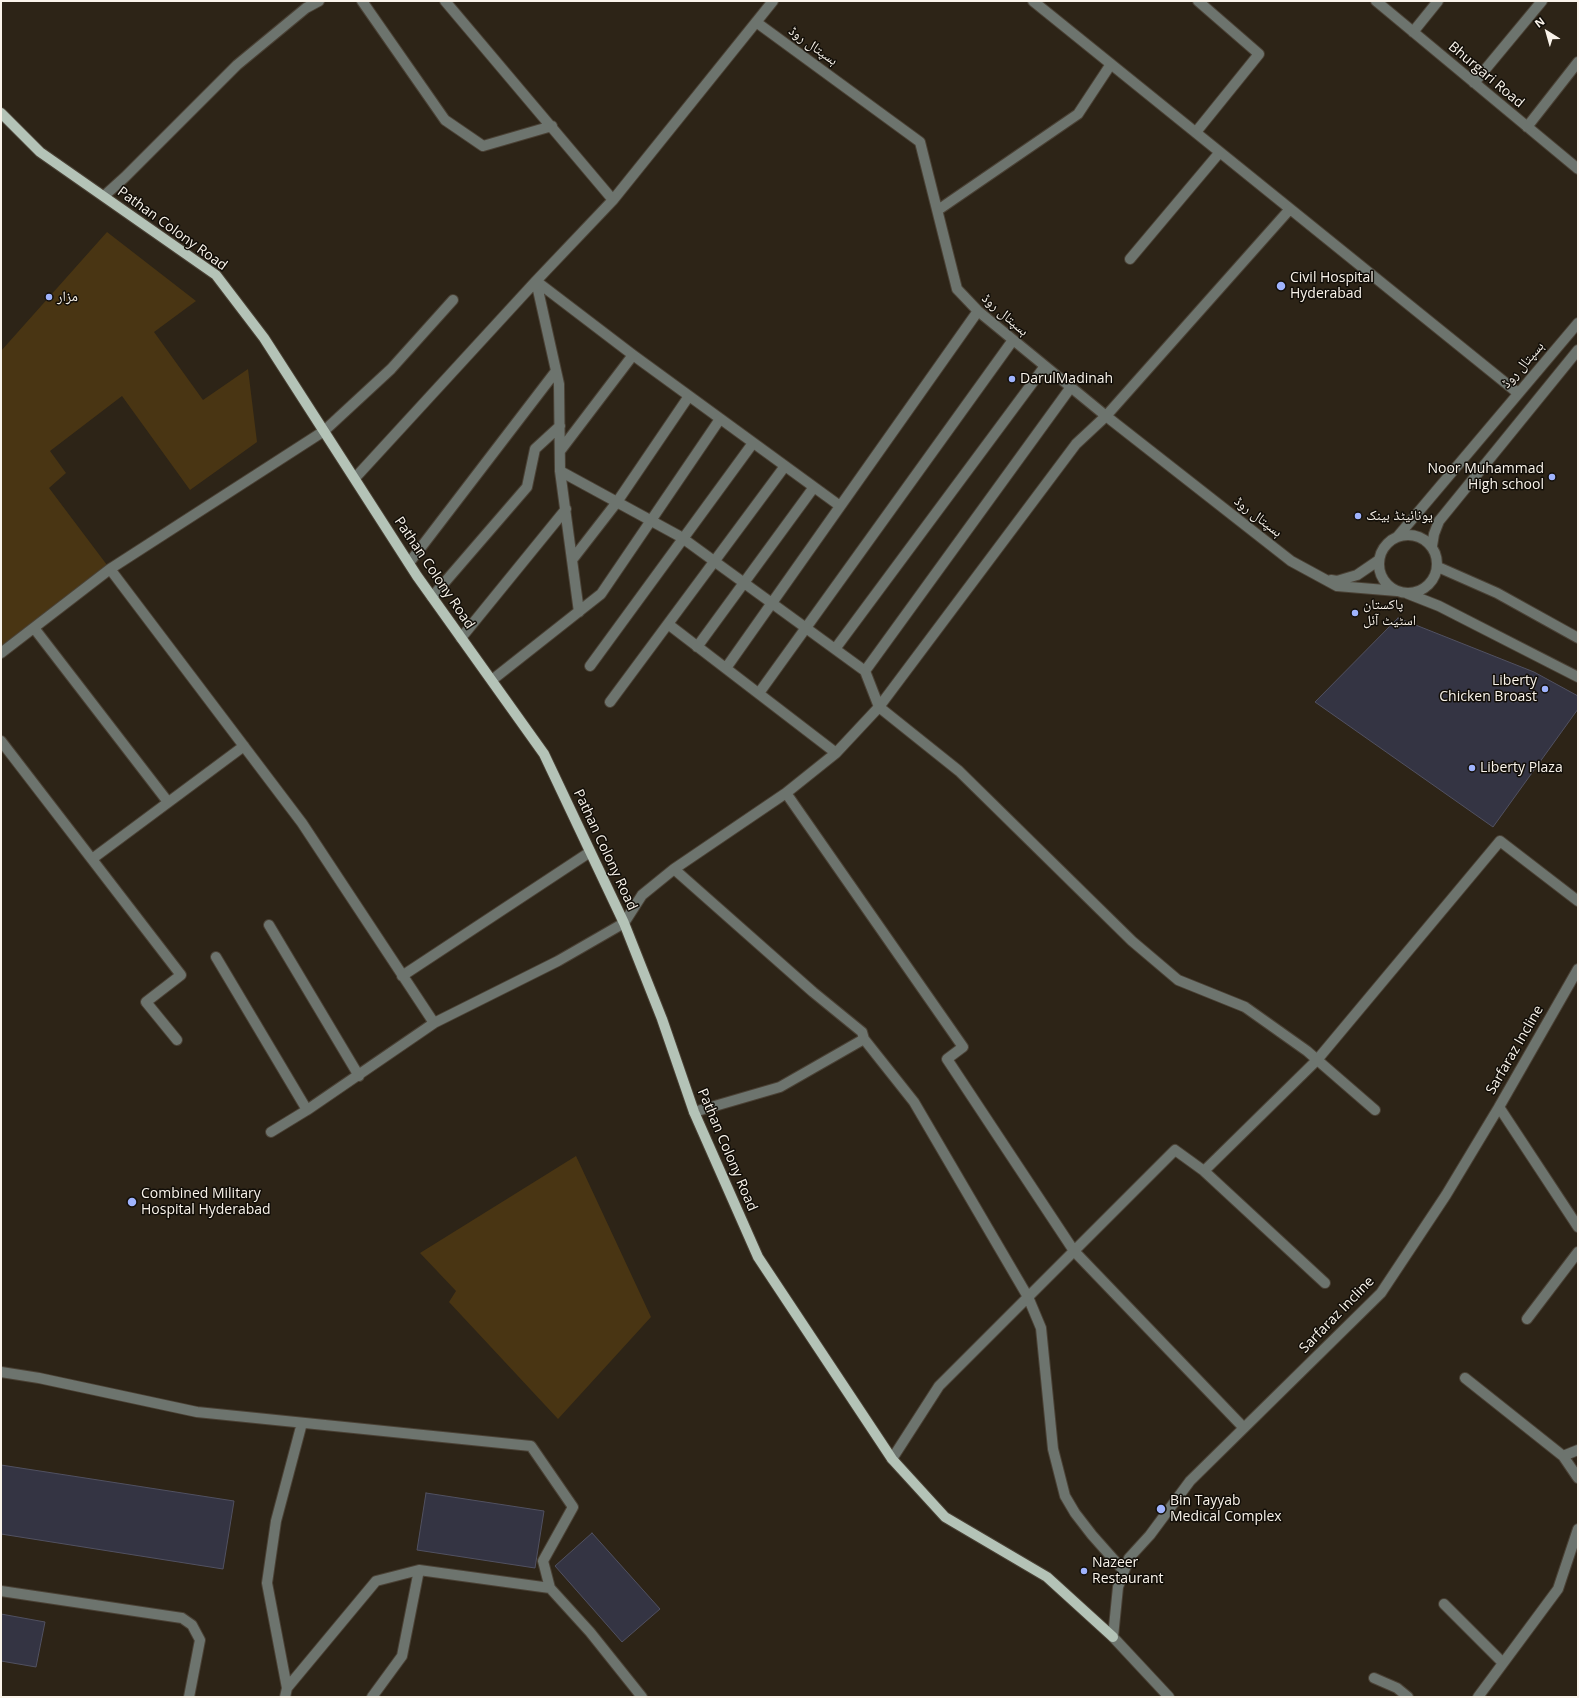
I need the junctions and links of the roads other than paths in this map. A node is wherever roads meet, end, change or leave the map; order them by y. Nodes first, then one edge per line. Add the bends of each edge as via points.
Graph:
1 (319, 1) edge
2 (362, 1) edge
3 (445, 1) edge
4 (773, 1) edge
5 (1033, 1) edge
6 (1198, 1) edge
7 (1376, 1) edge
8 (1438, 1) edge
9 (1542, 1) edge
10 (756, 22) junction
11 (1413, 32) junction
12 (1578, 62) edge
13 (1111, 64) junction
14 (1474, 83) junction
15 (1, 114) edge
16 (552, 126) junction
17 (1527, 127) junction
18 (1196, 132) junction
19 (1220, 152) junction
20 (1578, 170) edge
21 (104, 196) junction
22 (613, 200) junction
23 (1290, 208) junction
24 (938, 210) junction
25 (1130, 259) dead end
26 (536, 281) junction
27 (453, 300) dead end
28 (978, 311) junction
29 (1578, 323) edge
30 (1013, 340) junction
31 (1578, 350) edge
32 (633, 355) junction
33 (1045, 366) junction
34 (556, 371) junction
35 (1071, 387) junction
36 (1518, 393) junction
37 (690, 396) junction
38 (1106, 416) junction
39 (720, 419) junction
40 (560, 426) junction
41 (324, 431) junction
42 (753, 443) junction
43 (560, 451) junction
44 (785, 466) junction
45 (560, 471) junction
46 (355, 478) junction
47 (814, 487) junction
48 (617, 502) junction
49 (840, 506) junction
50 (566, 509) junction
51 (651, 521) junction
52 (1398, 536) junction
53 (683, 539) junction
54 (1432, 546) junction
55 (572, 560) junction
56 (1379, 560) junction
57 (714, 561) junction
58 (409, 563) junction
59 (1438, 567) junction
60 (110, 569) junction
61 (1318, 577) junction
62 (744, 583) junction
63 (1402, 592) junction
64 (432, 597) junction
65 (772, 603) junction
66 (579, 612) junction
67 (668, 624) junction
68 (34, 628) junction
69 (806, 628) junction
70 (461, 638) junction
71 (1578, 638) edge
72 (697, 647) junction
73 (835, 649) junction
74 (1, 653) edge
75 (590, 666) dead end
76 (726, 668) junction
77 (865, 671) junction
78 (1578, 677) edge
79 (492, 680) junction
80 (759, 693) junction
81 (610, 702) dead end
82 (879, 707) junction
83 (1, 741) edge
84 (244, 746) junction
85 (836, 753) junction
86 (786, 793) junction
87 (168, 802) junction
88 (590, 852) junction
89 (92, 859) junction
90 (674, 869) junction
91 (1578, 901) edge
92 (624, 923) junction
93 (269, 925) dead end
94 (216, 957) dead end
95 (1578, 969) edge
96 (402, 976) junction
97 (434, 1023) junction
98 (864, 1039) junction
99 (177, 1040) dead end
100 (1317, 1060) junction
101 (359, 1076) junction
102 (1499, 1107) junction
103 (307, 1110) junction
104 (1375, 1110) dead end
105 (694, 1112) junction
106 (270, 1132) dead end
107 (1204, 1171) junction
108 (1578, 1227) edge
109 (1074, 1251) junction
110 (1578, 1252) edge
111 (1325, 1284) dead end
112 (1028, 1298) junction
113 (1527, 1319) dead end
114 (1, 1372) edge
115 (1465, 1378) dead end
116 (302, 1423) junction
117 (1243, 1427) junction
118 (1578, 1450) edge
119 (1563, 1456) junction
120 (892, 1459) junction
121 (1578, 1478) edge
122 (1578, 1529) edge
123 (419, 1570) junction
124 (1123, 1570) junction
125 (550, 1588) junction
126 (1, 1591) edge
127 (1444, 1604) dead end
128 (1114, 1637) junction
129 (1504, 1663) junction
130 (1374, 1678) dead end
131 (286, 1692) edge
132 (189, 1697) edge
133 (372, 1697) edge
134 (642, 1697) edge
135 (1169, 1697) edge
136 (1408, 1697) edge
137 (1478, 1697) edge

1 - 21 street via 306,8 237,66
2 - 16 street via 445,120 483,146
3 - 16 street
4 - 10 street
5 - 13 street
6 - 18 street via 1259,54
7 - 11 street, Bhurgari Road
8 - 11 street
9 - 14 street
10 - 22 street
10 - 24 street, ہسپتال روڈ via 920,142
11 - 14 street, Bhurgari Road
12 - 17 street
13 - 18 street
13 - 24 street via 1078,114
14 - 17 street, Bhurgari Road
15 - 21 main road, Pathan Colony Road via 40,152
16 - 22 street
17 - 20 street, Bhurgari Road
18 - 19 street
19 - 23 street
19 - 25 street
21 - 41 main road, Pathan Colony Road via 216,275 264,338
22 - 26 street
23 - 36 street
23 - 38 street
24 - 28 street, ہسپتال روڈ via 957,289
26 - 32 street
26 - 34 street
26 - 46 street
27 - 41 street via 391,369
28 - 30 street, ہسپتال روڈ
28 - 49 street
29 - 36 street, ہسپتال روڈ
30 - 33 street, ہسپتال روڈ
30 - 69 street
31 - 54 street via 1442,517 1434,531
32 - 37 street
32 - 43 street
33 - 35 street, ہسپتال روڈ
33 - 73 street
34 - 40 street via 559,384
34 - 58 street
35 - 38 street, ہسپتال روڈ
35 - 77 street
36 - 52 street, ہسپتال روڈ
37 - 39 street
37 - 48 street
38 - 61 street, ہسپتال روڈ via 1291,561
38 - 82 street via 1076,444
39 - 42 street
39 - 51 street
40 - 43 street
40 - 64 street via 535,449 527,487
41 - 46 main road, Pathan Colony Road
41 - 60 street
42 - 44 street
42 - 53 street
43 - 45 street
44 - 47 street
44 - 57 street
45 - 48 street
45 - 50 street
46 - 58 main road, Pathan Colony Road
47 - 49 street
47 - 62 street
48 - 51 street
48 - 55 street
49 - 65 street
50 - 55 street
50 - 70 street
51 - 53 street
51 - 66 street via 601,594
52 - 54 street via 1417,536
52 - 56 street via 1386,546
53 - 57 street
53 - 75 street
54 - 59 street via 1437,556
55 - 66 street
56 - 61 street, ہسپتال روڈ via 1348,579 1337,581
56 - 63 street via 1385,582
57 - 62 street
57 - 67 street
58 - 64 main road, Pathan Colony Road
59 - 63 street via 1430,584 1415,592
59 - 71 street via 1497,593
60 - 68 street
60 - 84 street
61 - 63 street, ہسپتال روڈ via 1337,586
62 - 65 street
62 - 72 street
63 - 78 street via 1439,606
64 - 70 main road, Pathan Colony Road
65 - 69 street
65 - 76 street
66 - 79 street
67 - 72 street
67 - 81 street
68 - 74 street
68 - 87 street
69 - 73 street
69 - 80 street
70 - 79 main road, Pathan Colony Road
72 - 76 street
73 - 77 street
76 - 80 street
77 - 82 street
79 - 88 main road, Pathan Colony Road via 544,754
80 - 85 street
82 - 85 street
82 - 100 street via 959,771 1132,941 1178,980 1244,1007
83 - 89 street
84 - 87 street
84 - 96 street via 302,823
85 - 86 street
86 - 90 street
86 - 109 street via 963,1047 947,1059
87 - 89 street
88 - 92 main road, Pathan Colony Road
88 - 96 street
89 - 99 street via 181,975 146,1002
90 - 92 street via 642,895
90 - 98 street via 862,1032
91 - 100 street via 1500,841
92 - 97 street via 558,961
92 - 105 main road, Pathan Colony Road via 662,1019
93 - 101 street
94 - 103 street
95 - 102 street, Sarfaraz Incline
96 - 97 street
97 - 101 street
98 - 105 street via 780,1087
98 - 112 street via 914,1102
100 - 104 street
100 - 107 street
101 - 103 street
102 - 108 street
102 - 117 street, Sarfaraz Incline via 1446,1195 1381,1293
103 - 106 street
105 - 120 main road, Pathan Colony Road via 758,1257
107 - 109 street via 1176,1150
107 - 111 street
109 - 112 street
109 - 117 street
110 - 113 street
112 - 120 street via 939,1386
112 - 124 street via 1041,1328 1053,1449 1065,1496 1092,1535
114 - 116 street via 197,1412
115 - 119 street
116 - 125 street via 531,1446 573,1507 544,1561
116 - 131 street via 276,1521 267,1583
117 - 124 street, Sarfaraz Incline via 1190,1481 1150,1535 1129,1558
118 - 119 street
119 - 121 street
120 - 128 main road, Pathan Colony Road via 945,1517 1047,1577
122 - 129 street via 1558,1589
123 - 125 street
123 - 131 street via 376,1581
123 - 133 street via 402,1656
124 - 128 street, Sarfaraz Incline via 1118,1587
125 - 134 street via 590,1632
126 - 132 street via 182,1618 192,1625 200,1640
127 - 129 street
128 - 135 street
129 - 137 street
130 - 136 street via 1397,1688

